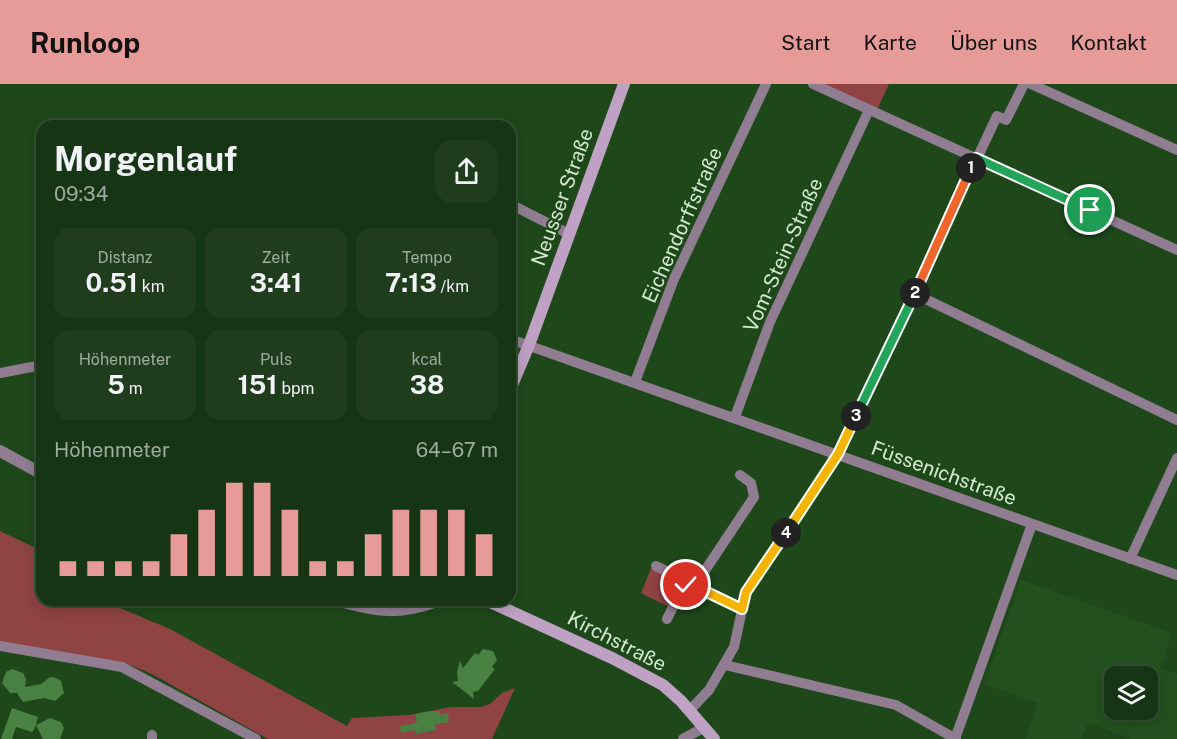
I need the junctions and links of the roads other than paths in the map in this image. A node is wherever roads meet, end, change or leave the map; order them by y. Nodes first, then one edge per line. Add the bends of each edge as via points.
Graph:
1 (624, 84) edge
2 (766, 84) edge
3 (813, 84) edge
4 (1024, 84) edge
5 (1031, 84) edge
6 (869, 110) junction
7 (1177, 150) edge
8 (976, 158) junction
9 (516, 207) edge
10 (569, 234) junction
11 (1177, 250) edge
12 (915, 294) junction
13 (516, 341) edge
14 (529, 345) junction
15 (36, 366) edge
16 (0, 373) edge
17 (516, 376) edge
18 (635, 382) junction
19 (735, 417) junction
20 (1177, 420) edge
21 (0, 450) edge
22 (838, 454) junction
23 (1177, 458) edge
24 (36, 471) edge
25 (740, 475) dead end
26 (1032, 524) junction
27 (1130, 559) junction
28 (656, 566) dead end
29 (1177, 575) edge
30 (690, 584) junction
31 (360, 606) edge
32 (422, 606) edge
33 (499, 606) edge
34 (742, 609) junction
35 (667, 619) dead end
36 (0, 646) edge
37 (725, 665) junction
38 (690, 711) junction
39 (703, 728) junction
40 (256, 739) edge
41 (683, 739) edge
42 (714, 739) edge
43 (955, 739) edge

1 - 10 main road, Neusser Straße
2 - 18 street, Eichendorffstraße via 674,279
3 - 6 street
4 - 8 street via 1006,120 997,116
5 - 7 street
6 - 8 street
6 - 19 street, Vom-Stein-Straße via 770,322
8 - 11 street
8 - 12 street
9 - 10 street
10 - 14 main road, Neusser Straße
12 - 20 street
12 - 22 street
13 - 14 street, Füssenichstraße
14 - 17 main road, Neusser Straße
14 - 18 street, Füssenichstraße
15 - 16 street
18 - 19 street, Füssenichstraße
19 - 22 street, Füssenichstraße
21 - 24 street
22 - 26 street, Füssenichstraße
22 - 34 street via 746,592
23 - 27 street
25 - 30 street via 751,483 754,497 700,582
26 - 27 street, Füssenichstraße
26 - 43 street
27 - 29 street, Füssenichstraße
28 - 30 street
30 - 34 street
30 - 35 street via 683,587
31 - 32 street via 405,612
33 - 38 main road, Kirchstraße via 663,686
34 - 37 street via 734,647
36 - 40 street via 122,667
37 - 38 street
37 - 43 street via 896,705
38 - 39 main road, Kirchstraße
39 - 41 street
39 - 42 main road, Kirchstraße

